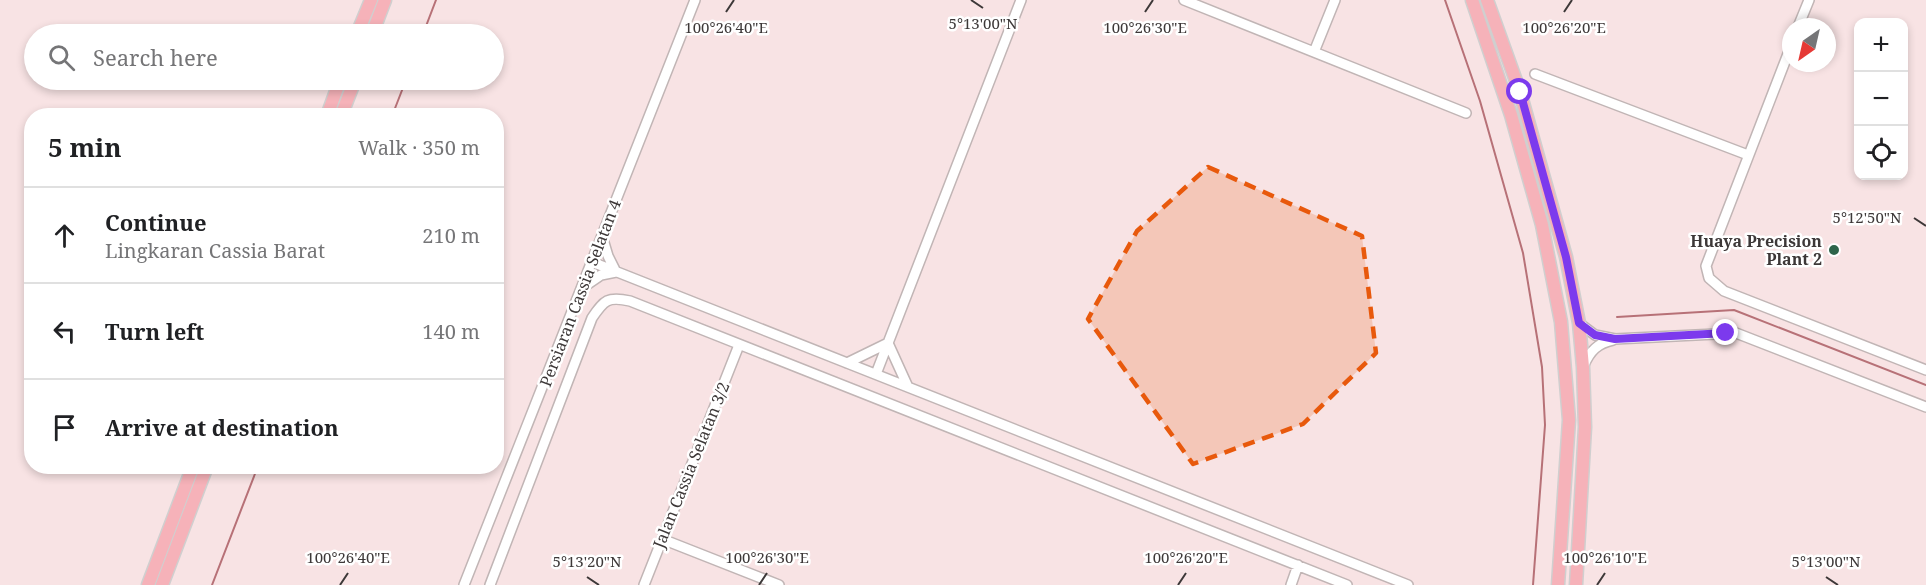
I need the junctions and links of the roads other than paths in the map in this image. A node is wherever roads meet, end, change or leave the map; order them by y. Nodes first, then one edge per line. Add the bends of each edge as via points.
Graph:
1 (371, 0) edge
2 (385, 0) edge
3 (695, 0) edge
4 (1021, 0) edge
5 (1184, 0) edge
6 (1335, 0) edge
7 (1472, 0) edge
8 (1487, 0) edge
9 (1809, 0) edge
10 (1802, 18) edge
11 (361, 24) edge
12 (376, 24) edge
13 (1314, 52) junction
14 (1782, 69) edge
15 (1535, 74) dead end
16 (336, 90) edge
17 (351, 90) edge
18 (330, 108) edge
19 (344, 108) edge
20 (1466, 113) dead end
21 (1748, 154) junction
22 (602, 236) junction
23 (592, 262) junction
24 (616, 272) junction
25 (582, 288) junction
26 (1579, 323) junction
27 (1615, 339) junction
28 (888, 343) junction
29 (739, 345) junction
30 (847, 363) junction
31 (1583, 367) junction
32 (1926, 370) edge
33 (876, 374) junction
34 (908, 387) junction
35 (1926, 407) edge
36 (190, 474) edge
37 (204, 474) edge
38 (662, 539) junction
39 (1298, 565) junction
40 (148, 585) edge
41 (162, 585) edge
42 (464, 585) edge
43 (490, 585) edge
44 (644, 585) edge
45 (780, 585) edge
46 (1291, 585) edge
47 (1347, 585) edge
48 (1408, 585) edge
49 (1558, 585) edge
50 (1576, 585) edge

1 - 11 main road
2 - 12 main road
3 - 22 street, Persiaran Cassia Selatan 4
4 - 28 street
5 - 13 street
6 - 13 street
7 - 49 main road via 1511,115 1542,225 1561,322 1569,420
8 - 26 main road via 1523,103 1566,257
9 - 10 street
13 - 20 street
14 - 21 street
15 - 21 street
16 - 18 main road
17 - 19 main road
21 - 32 street via 1706,267 1709,278 1724,291
22 - 23 street, Persiaran Cassia Selatan 4
22 - 24 street
23 - 24 street
23 - 25 street, Persiaran Cassia Selatan 4
24 - 25 street via 601,275
24 - 30 street
25 - 42 street, Persiaran Cassia Selatan 4
26 - 27 street via 1595,335
26 - 31 main road
27 - 31 street via 1594,348
27 - 35 street via 1736,333
28 - 30 street
28 - 33 street
28 - 34 street
29 - 38 street, Jalan Cassia Selatan 3/2
29 - 39 street
29 - 43 street via 630,301 616,298 602,302 592,318
30 - 33 street
31 - 50 main road via 1585,427
33 - 34 street
34 - 48 street
36 - 40 main road
37 - 41 main road
38 - 44 street, Jalan Cassia Selatan 3/2
38 - 45 street
39 - 46 street
39 - 47 street

